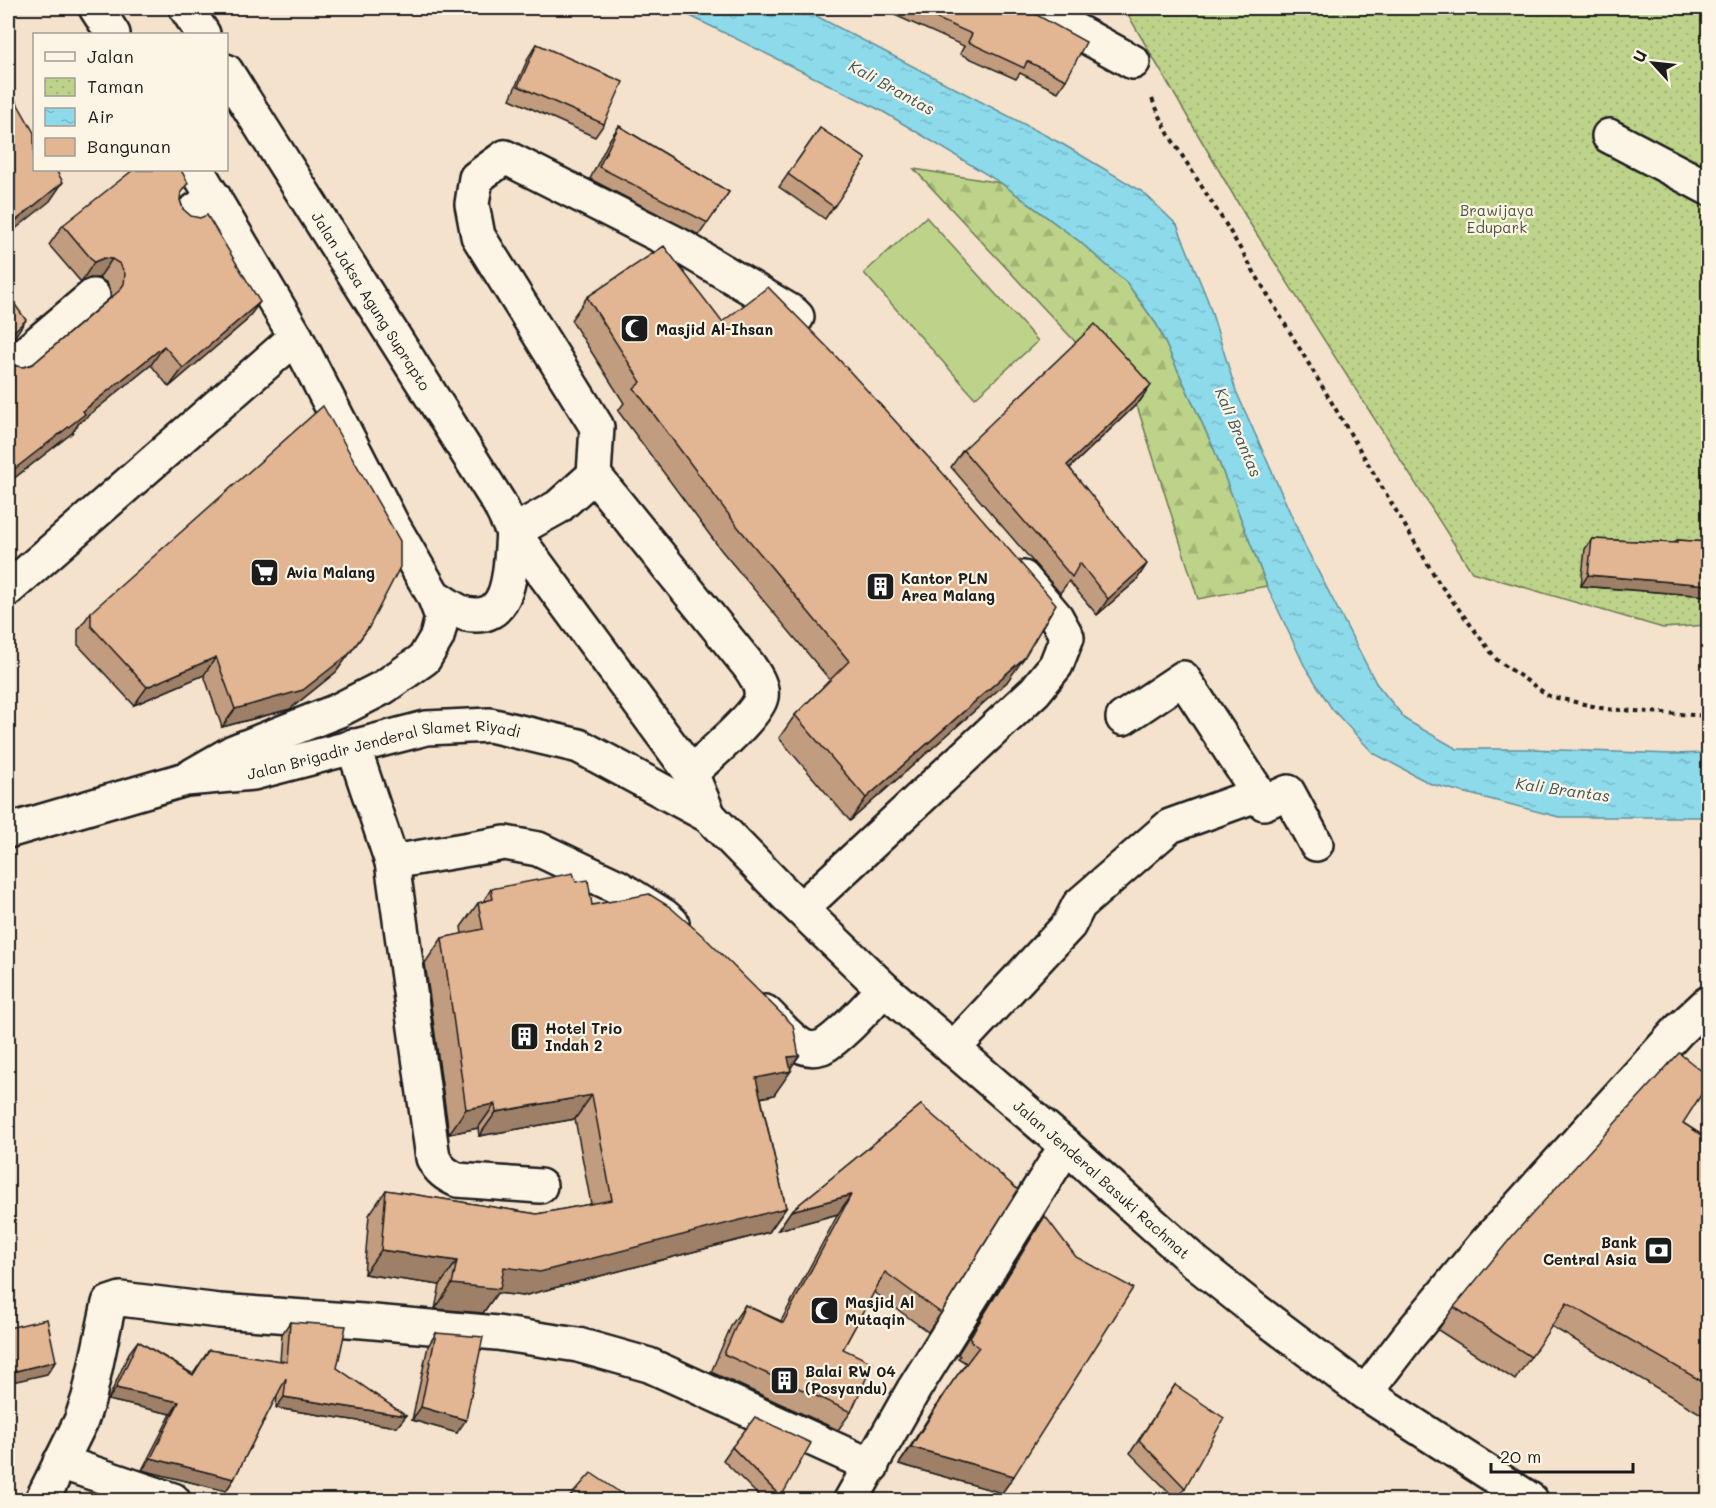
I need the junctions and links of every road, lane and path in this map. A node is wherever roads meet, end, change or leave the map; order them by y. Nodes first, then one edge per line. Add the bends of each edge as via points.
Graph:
1 (96, 8) edge
2 (186, 8) edge
3 (1034, 8) edge
4 (112, 33) edge
5 (202, 33) edge
6 (1133, 62) joint
7 (228, 74) edge
8 (1609, 136) dead end
9 (198, 171) edge
10 (1708, 189) edge
11 (214, 197) junction
12 (185, 218) edge
13 (93, 296) edge
14 (296, 337) junction
15 (816, 339) edge
16 (8, 368) edge
17 (594, 475) junction
18 (513, 532) junction
19 (1002, 554) edge
20 (8, 589) edge
21 (434, 596) junction
22 (1708, 716) edge
23 (1123, 718) dead end
24 (353, 746) junction
25 (579, 746) joint
26 (691, 773) junction
27 (186, 779) junction
28 (1258, 794) junction
29 (710, 816) junction
30 (8, 831) edge
31 (1316, 844) dead end
32 (392, 862) junction
33 (801, 909) junction
34 (693, 942) edge
35 (884, 989) junction
36 (743, 990) edge
37 (1708, 1004) edge
38 (953, 1049) junction
39 (1066, 1146) junction
40 (540, 1186) dead end
41 (1365, 1393) junction
42 (60, 1462) junction
43 (872, 1466) junction
44 (42, 1500) edge
45 (173, 1500) edge
46 (851, 1500) edge
47 (1531, 1500) edge

1 - 4 main road
2 - 5 main road
3 - 6 main road
6 - 22 path via 1170,135 1439,583 1497,660 1549,696 1606,709
7 - 18 main road, Jalan Jaksa Agung Suprapto via 499,503
8 - 10 main road
9 - 11 main road
11 - 12 main road
11 - 14 main road
13 - 16 main road
14 - 20 main road
14 - 21 main road via 392,524
15 - 17 main road via 793,313 687,249 506,157 476,178 472,204 478,236 597,427
17 - 18 main road via 558,507
17 - 26 main road via 758,680 762,696 753,714
18 - 21 main road via 504,599 495,611 465,614
18 - 26 main road, Jalan Jaksa Agung Suprapto
19 - 33 main road via 1056,617 1067,637 1056,665 1035,691
21 - 27 main road, Jalan Brigadir Jenderal Slamet Riyadi via 442,617 424,659 384,687 347,706 233,752
23 - 28 main road via 1183,678
24 - 25 main road, Jalan Brigadir Jenderal Slamet Riyadi via 426,728 490,725
24 - 27 main road, Jalan Brigadir Jenderal Slamet Riyadi via 253,773
24 - 32 main road
25 - 29 main road, Jalan Jenderal Basuki Rachmat
26 - 29 main road, Jalan Jenderal Basuki Rachmat
27 - 30 main road, Jalan Brigadir Jenderal Slamet Riyadi
28 - 31 main road via 1264,803 1288,792
28 - 38 main road via 1170,826 1079,905 1069,925
29 - 33 main road, Jalan Jenderal Basuki Rachmat
32 - 34 main road via 505,843 538,849 618,887 664,916
32 - 40 main road via 433,1158 445,1174 457,1180
33 - 35 main road, Jalan Jenderal Basuki Rachmat
35 - 36 main road via 837,1036 811,1049 795,1041
35 - 38 main road, Jalan Jenderal Basuki Rachmat
37 - 41 main road via 1679,1030 1484,1245
38 - 39 main road, Jalan Jenderal Basuki Rachmat
39 - 41 main road, Jalan Jenderal Basuki Rachmat via 1196,1263
39 - 43 main road via 914,1389
41 - 47 main road, Jalan Jenderal Basuki Rachmat
42 - 43 main road via 89,1396 109,1303 121,1299 219,1311 486,1332 578,1345 649,1365
42 - 44 main road
42 - 45 main road
43 - 46 main road

